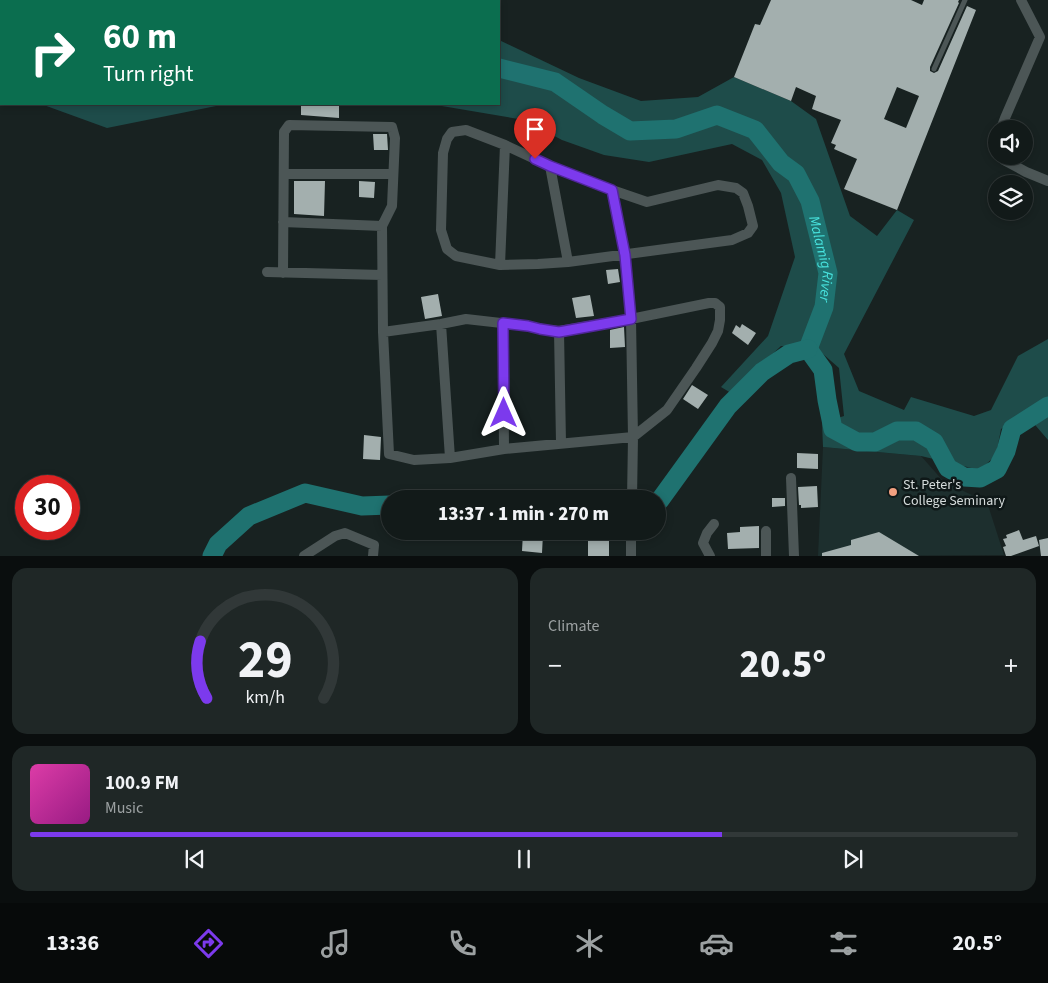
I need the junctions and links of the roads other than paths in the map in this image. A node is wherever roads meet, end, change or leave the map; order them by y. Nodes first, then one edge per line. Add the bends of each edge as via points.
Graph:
1 (965, 0) edge
2 (1021, 0) edge
3 (1044, 38) edge
4 (934, 69) dead end
5 (1004, 120) edge
6 (505, 145) junction
7 (1013, 165) edge
8 (550, 166) junction
9 (284, 174) junction
10 (393, 174) junction
11 (1048, 181) edge
12 (612, 190) junction
13 (283, 222) junction
14 (382, 226) junction
15 (625, 255) junction
16 (568, 262) junction
17 (500, 265) junction
18 (267, 272) dead end
19 (283, 273) junction
20 (382, 275) junction
21 (631, 319) junction
22 (503, 323) junction
23 (441, 324) junction
24 (383, 332) junction
25 (559, 332) junction
26 (633, 436) junction
27 (561, 443) junction
28 (504, 448) junction
29 (450, 458) junction
30 (792, 478) dead end
31 (632, 490) edge
32 (714, 524) dead end
33 (766, 531) dead end
34 (631, 540) edge
35 (315, 551) edge
36 (304, 556) edge
37 (373, 556) edge
38 (631, 556) edge
39 (710, 556) edge
40 (766, 556) edge
41 (794, 556) edge

1 - 4 lane
2 - 3 street
3 - 5 street
6 - 8 street
6 - 17 street
6 - 17 street via 466,130 452,132 443,153 441,230 447,250 456,256
7 - 11 street
8 - 12 street
8 - 16 street
9 - 10 street
9 - 10 street via 284,132 289,125 392,127 396,138
9 - 13 street
10 - 14 street via 392,206
12 - 15 street
12 - 15 street via 647,202 718,185 736,188 748,206 753,226 748,233 732,240
13 - 14 street
13 - 19 street
14 - 20 street
15 - 16 street
15 - 21 street
16 - 17 street
18 - 19 street
19 - 20 street
20 - 24 street
21 - 25 street
21 - 26 street
21 - 26 street via 709,303 720,306 718,331 696,368 666,410
22 - 23 street via 466,319
22 - 25 street
22 - 28 street
23 - 24 street
23 - 29 street
24 - 29 street via 390,454 414,460
25 - 27 street
26 - 27 street
26 - 31 street
27 - 28 street
28 - 29 street
30 - 41 street
32 - 39 street via 703,544
33 - 40 street
34 - 38 street
35 - 36 street
35 - 37 street via 335,536 345,533 374,545

